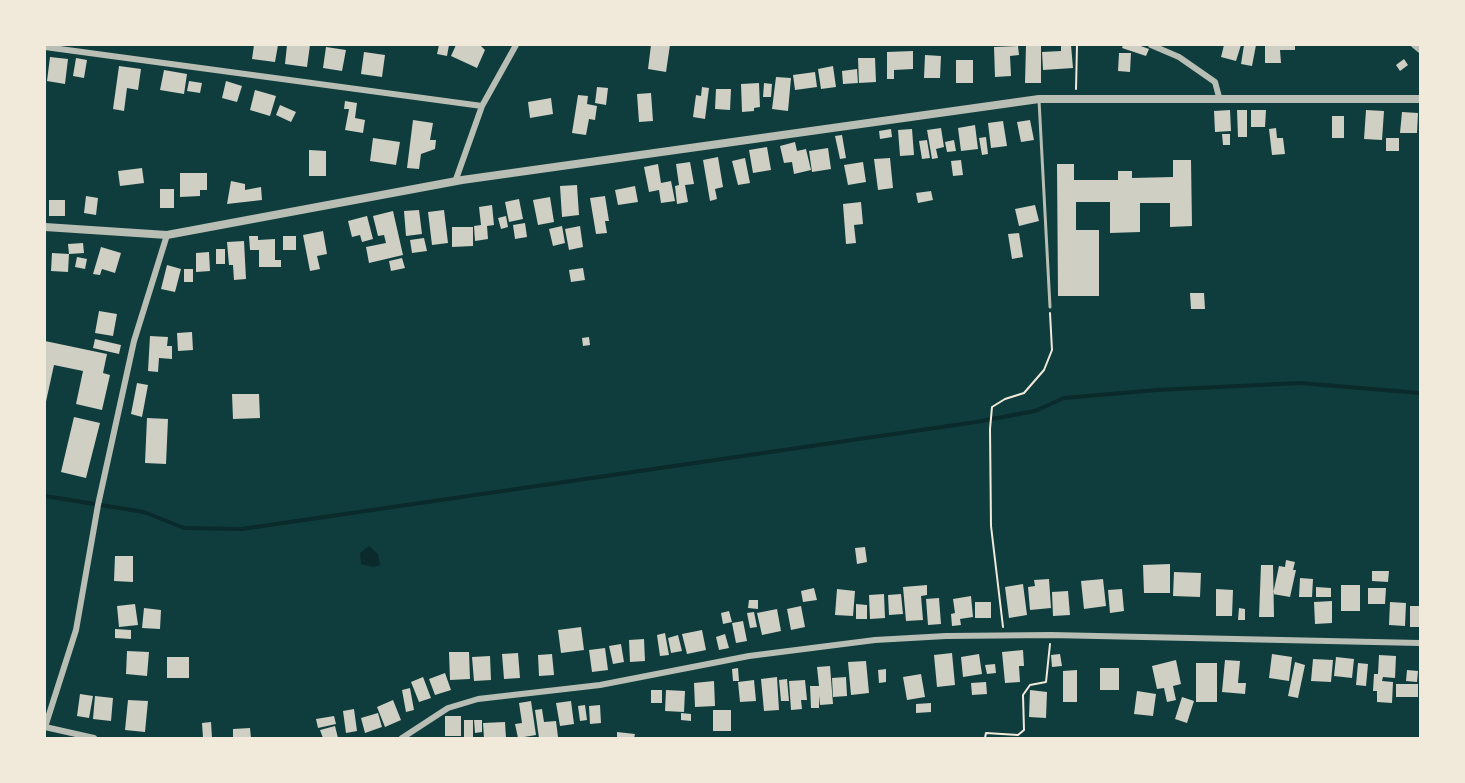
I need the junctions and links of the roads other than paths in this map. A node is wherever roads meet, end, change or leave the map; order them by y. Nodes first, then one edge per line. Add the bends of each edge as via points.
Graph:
1 (516, 45) edge
2 (1151, 45) edge
3 (1414, 45) edge
4 (45, 47) edge
5 (1420, 50) edge
6 (1219, 97) junction
7 (1039, 99) junction
8 (1420, 99) edge
9 (482, 106) junction
10 (455, 182) junction
11 (45, 228) edge
12 (167, 235) junction
13 (1050, 307) road end
14 (1420, 643) edge
15 (45, 727) edge
16 (94, 738) edge
17 (402, 738) edge

1 - 9 street
2 - 6 street via 1179,57 1215,82
3 - 5 street
4 - 9 street
6 - 7 street
6 - 8 street
7 - 10 street
7 - 13 lane
9 - 10 street
10 - 12 street
11 - 12 street
12 - 15 street via 134,341 96,514 76,630
14 - 17 street via 1051,635 946,636 816,646 600,685 478,699 448,708
15 - 16 street

